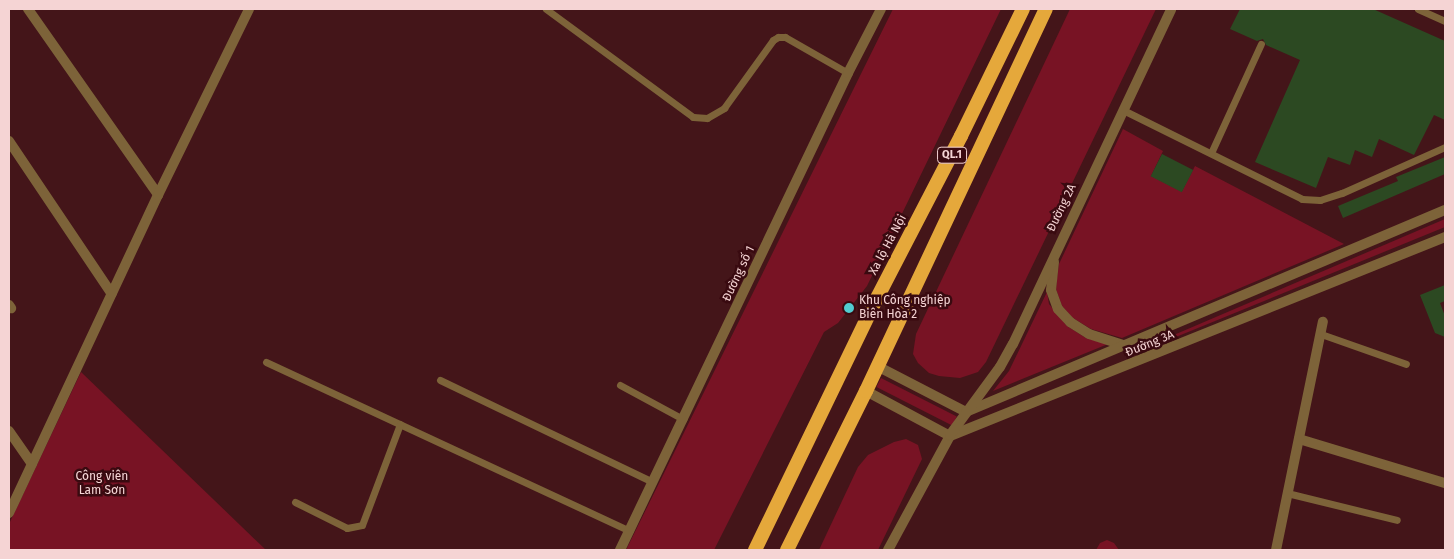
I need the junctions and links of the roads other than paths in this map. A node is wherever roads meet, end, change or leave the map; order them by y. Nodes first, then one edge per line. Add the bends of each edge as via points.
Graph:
1 (28, 9) edge
2 (249, 9) edge
3 (546, 9) edge
4 (881, 9) edge
5 (1023, 9) edge
6 (1046, 9) edge
7 (1172, 9) edge
8 (1418, 9) edge
9 (1445, 21) edge
10 (1261, 44) dead end
11 (848, 73) junction
12 (1123, 110) junction
13 (9, 141) edge
14 (1445, 147) edge
15 (1211, 153) junction
16 (158, 195) junction
17 (1445, 210) edge
18 (1445, 236) edge
19 (1056, 249) junction
20 (112, 294) junction
21 (1323, 322) dead end
22 (1321, 334) junction
23 (1128, 346) junction
24 (266, 362) dead end
25 (1406, 364) dead end
26 (877, 366) junction
27 (440, 380) dead end
28 (620, 385) dead end
29 (866, 391) junction
30 (966, 412) junction
31 (684, 419) junction
32 (400, 424) junction
33 (9, 431) edge
34 (950, 436) junction
35 (1299, 439) junction
36 (32, 464) junction
37 (654, 482) junction
38 (1445, 483) edge
39 (1287, 493) junction
40 (295, 502) dead end
41 (9, 513) edge
42 (1398, 520) dead end
43 (630, 531) junction
44 (620, 550) edge
45 (755, 550) edge
46 (787, 550) edge
47 (888, 550) edge
48 (1276, 550) edge

1 - 16 street
2 - 16 street
3 - 11 lane via 693,117 707,118 724,108 778,37 785,37
4 - 11 street, Đường số 1
5 - 45 highway, Xa lộ Hà Nội / QL.1 via 962,136 876,300
6 - 26 highway, QL.1
7 - 12 street, Đường 2A
8 - 9 lane
10 - 15 lane
11 - 31 street, Đường số 1
12 - 15 lane
12 - 19 street, Đường 2A
13 - 20 street
14 - 15 lane via 1320,200 1302,200
16 - 20 street
17 - 23 street, Đường 3A
18 - 34 street, Đường 3A
19 - 23 street via 1051,290 1058,309 1088,334
19 - 30 street, Đường 2A via 1000,367
20 - 36 street
21 - 22 street
22 - 25 lane
22 - 35 street
23 - 30 street, Đường 3A
24 - 32 lane
26 - 29 highway, QL.1
26 - 30 street
27 - 37 lane
28 - 31 lane
29 - 34 street
29 - 46 highway, QL.1
30 - 34 street, Đường 2A
31 - 37 street, Đường số 1
32 - 40 lane via 362,525 347,528
32 - 43 lane
33 - 36 street
34 - 47 street
35 - 38 street
35 - 39 street
36 - 41 street
37 - 43 street, Đường số 1
39 - 42 lane
39 - 48 street
43 - 44 street, Đường số 1

